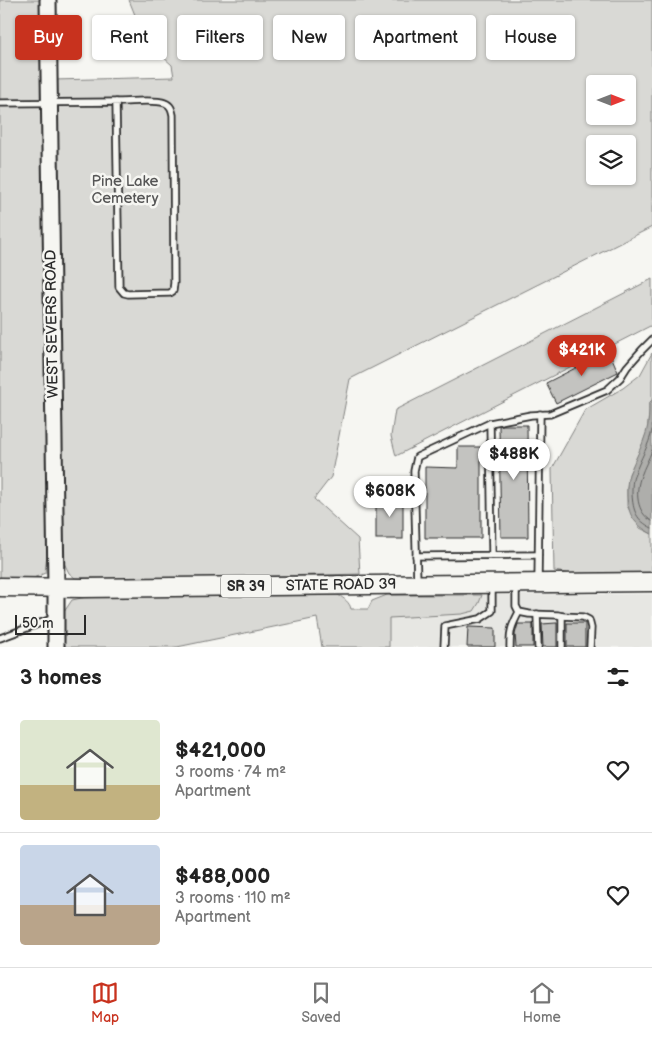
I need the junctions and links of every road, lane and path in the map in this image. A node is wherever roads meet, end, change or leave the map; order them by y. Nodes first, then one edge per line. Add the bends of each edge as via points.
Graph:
1 (48, 0) edge
2 (49, 102) junction
3 (116, 102) junction
4 (0, 103) edge
5 (652, 340) edge
6 (540, 414) junction
7 (490, 423) junction
8 (538, 555) junction
9 (416, 556) junction
10 (492, 556) junction
11 (652, 582) edge
12 (492, 583) junction
13 (516, 583) junction
14 (538, 583) junction
15 (417, 584) junction
16 (0, 587) edge
17 (56, 587) junction
18 (519, 612) junction
19 (537, 614) junction
20 (562, 616) junction
21 (56, 617) junction
22 (0, 638) edge
23 (56, 647) edge
24 (444, 647) edge
25 (510, 647) edge
26 (538, 647) edge
27 (562, 647) edge
28 (590, 647) edge

1 - 2 street, WEST SEVERS ROAD
2 - 3 lane
2 - 4 lane
2 - 17 street, WEST SEVERS ROAD
3 - 3 lane via 166,103 173,115 174,283 170,293 128,294 119,287
5 - 6 lane via 607,390 550,414
6 - 7 lane
6 - 8 lane
7 - 9 lane via 417,457 414,471
7 - 10 lane
8 - 10 lane
8 - 14 lane
9 - 10 lane
9 - 15 lane
11 - 14 main road, STATE ROAD 39 / SR 39
12 - 13 main road, STATE ROAD 39 / SR 39
12 - 15 main road, STATE ROAD 39 / SR 39
12 - 24 lane via 492,611 480,619 445,626
13 - 14 main road, STATE ROAD 39 / SR 39
13 - 18 lane
15 - 17 main road, STATE ROAD 39 / SR 39
16 - 17 main road, STATE ROAD 39 / SR 39
17 - 21 street, WEST SEVERS ROAD
18 - 19 lane
18 - 25 lane via 512,625
19 - 20 lane
19 - 26 lane
20 - 27 lane
20 - 28 lane via 583,616 589,620
21 - 22 lane
21 - 23 street, WEST SEVERS ROAD

